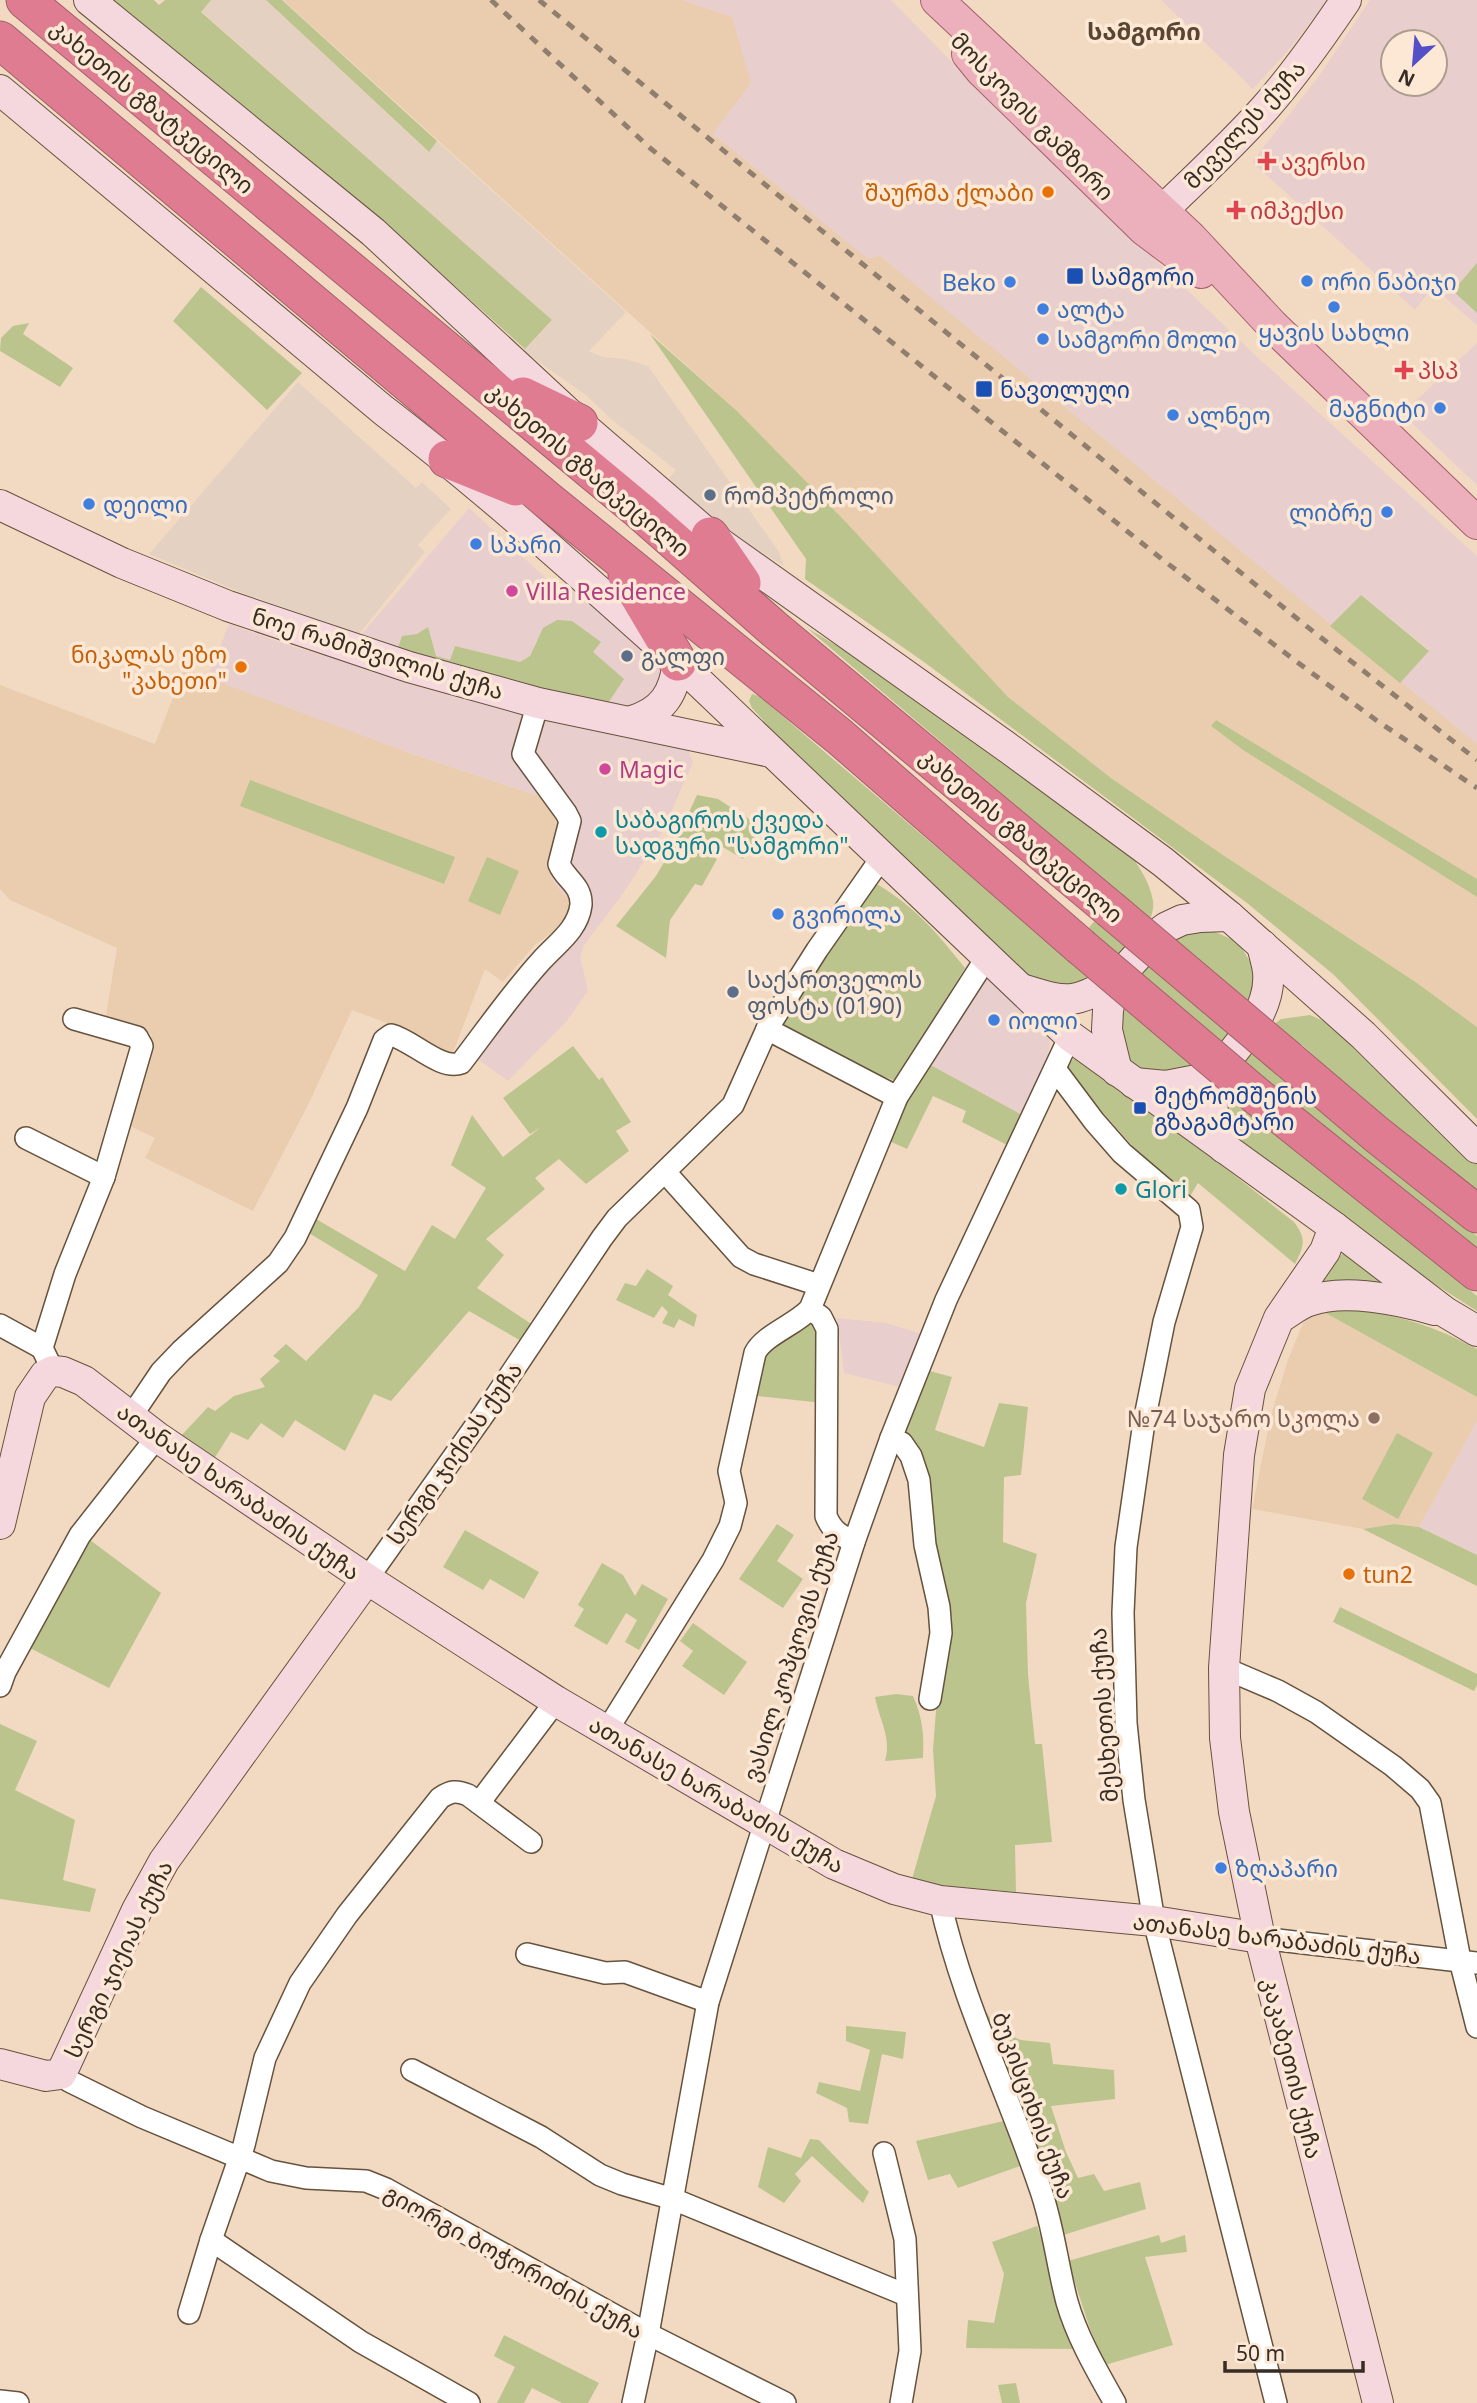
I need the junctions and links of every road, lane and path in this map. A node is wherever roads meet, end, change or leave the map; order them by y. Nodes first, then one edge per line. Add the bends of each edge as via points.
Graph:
1 (25, 0) edge
2 (89, 0) edge
3 (923, 0) edge
4 (937, 0) edge
5 (1346, 0) edge
6 (0, 40) edge
7 (0, 90) edge
8 (1154, 220) junction
9 (477, 375) junction
10 (579, 422) junction
11 (447, 459) junction
12 (546, 499) junction
13 (0, 505) edge
14 (1477, 523) edge
15 (710, 536) junction
16 (614, 555) junction
17 (773, 628) junction
18 (678, 662) junction
19 (538, 703) junction
20 (632, 721) junction
21 (771, 752) junction
22 (882, 857) junction
23 (1229, 916) junction
24 (1262, 945) junction
25 (987, 957) junction
26 (1114, 982) junction
27 (1024, 990) junction
28 (74, 1019) dead end
29 (767, 1029) junction
30 (1070, 1036) junction
31 (1055, 1069) junction
32 (1126, 1077) junction
33 (1212, 1077) junction
34 (897, 1097) junction
35 (26, 1138) dead end
36 (1224, 1148) junction
37 (1477, 1148) edge
38 (665, 1172) junction
39 (104, 1177) junction
40 (1477, 1214) edge
41 (1334, 1227) junction
42 (1477, 1272) edge
43 (819, 1285) junction
44 (810, 1309) junction
45 (1445, 1312) junction
46 (1279, 1318) junction
47 (0, 1325) edge
48 (1477, 1331) edge
49 (48, 1360) junction
50 (130, 1418) junction
51 (157, 1437) junction
52 (891, 1437) junction
53 (0, 1524) edge
54 (854, 1542) junction
55 (367, 1579) junction
56 (1224, 1668) junction
57 (0, 1686) edge
58 (930, 1699) dead end
59 (556, 1701) junction
60 (606, 1732) junction
61 (480, 1802) junction
62 (764, 1824) junction
63 (531, 1842) dead end
64 (940, 1901) junction
65 (1154, 1921) junction
66 (1260, 1938) junction
67 (527, 1954) dead end
68 (1468, 1962) edge
69 (708, 2002) junction
70 (1477, 2027) edge
71 (0, 2064) edge
72 (412, 2070) dead end
73 (61, 2074) junction
74 (884, 2153) dead end
75 (239, 2157) junction
76 (673, 2199) junction
77 (211, 2240) junction
78 (906, 2295) junction
79 (189, 2313) dead end
80 (648, 2334) junction
81 (0, 2401) edge
82 (18, 2403) edge
83 (469, 2403) edge
84 (634, 2403) edge
85 (785, 2403) edge
86 (901, 2403) edge
87 (1115, 2403) edge
88 (1276, 2403) edge
89 (1378, 2403) edge

1 - 9 highway, კახეთის გზატკეცილი
2 - 10 street, კახეთის გზატკეცილი via 373,232
3 - 8 main road, მოსკოვის გამზირი via 981,70
4 - 8 main road, მოსკოვის გამზირი
5 - 8 street, მეველეს ქუჩა via 1266,107
6 - 12 highway, კახეთის გზატკეცილი
7 - 11 street
8 - 14 main road
9 - 10 highway
9 - 17 highway, კახეთის გზატკეცილი
10 - 15 street, კახეთის გზატკეცილი
11 - 12 highway
11 - 18 street
12 - 16 highway, კახეთის გზატკეცილი
13 - 19 street, ნოე რამიშვილის ქუჩა via 122,563 228,606 409,667
15 - 17 highway
15 - 23 street, კახეთის გზატკეცილი via 1022,758
16 - 18 highway
16 - 42 highway, კახეთის გზატკეცილი, bridge via 840,737 1258,1097
17 - 40 highway, კახეთის გზატკეცილი, bridge
18 - 20 street via 676,680 664,702 646,717
18 - 21 street
19 - 20 street, ნოე რამიშვილის ქუჩა
19 - 50 street via 523,754 570,821 559,864 579,889 581,904 575,922 461,1063 442,1062 402,1038 391,1035 384,1040 295,1238 278,1263 181,1351
20 - 21 street, ნოე რამიშვილის ქუჩა
21 - 22 street
22 - 25 street
22 - 29 street, სერგი ჯიქიას ქუჩა
23 - 24 street, კახეთის გზატკეცილი
23 - 26 street via 1200,916 1167,927
24 - 33 street via 1268,974 1265,998 1245,1035
24 - 37 street, კახეთის გზატკეცილი via 1363,1035
25 - 27 street
25 - 34 street
26 - 27 street via 1069,1001
26 - 32 street via 1107,1030
27 - 30 street
28 - 39 street via 136,1037 142,1046
29 - 34 street
29 - 38 street, სერგი ჯიქიას ქუჩა via 733,1105
30 - 31 street, ვასილ კოპცოვის ქუჩა
30 - 32 street
31 - 52 street, ვასილ კოპცოვის ქუჩა via 946,1300
31 - 65 street, მესხეთის ქუჩა via 1122,1153 1189,1210 1192,1227 1164,1322 1144,1422 1124,1580 1126,1723
32 - 33 street via 1166,1086
32 - 36 street
33 - 36 street via 1213,1125
34 - 43 street
35 - 39 street
36 - 41 street
38 - 43 street via 741,1257
38 - 55 street, სერგი ჯიქიას ქუჩა via 601,1238
39 - 49 street via 65,1274
41 - 45 street
41 - 46 street, კაკაბეთის ქუჩა via 1325,1251
43 - 44 street
44 - 54 street via 827,1329 826,1516 838,1534
44 - 60 street via 759,1345 755,1353 729,1471 736,1503 730,1525
45 - 46 street via 1403,1301 1325,1296
45 - 48 street
46 - 56 street, კაკაბეთის ქუჩა via 1250,1389 1238,1455
47 - 49 street, ათანასე ხარაბაძის ქუჩა
49 - 50 street, ათანასე ხარაბაძის ქუჩა via 84,1381
49 - 53 street via 45,1375 30,1397
50 - 51 street, ათანასე ხარაბაძის ქუჩა
51 - 55 street, ათანასე ხარაბაძის ქუჩა
51 - 57 street via 80,1535
52 - 54 street, ვასილ კოპცოვის ქუჩა
52 - 58 street via 911,1456 919,1480 925,1545 939,1607 941,1633
54 - 62 street, ვასილ კოპცოვის ქუჩა
55 - 59 street, ათანასე ხარაბაძის ქუჩა
55 - 73 street, სერგი ჯიქიას ქუჩა via 164,1861
56 - 66 street, კაკაბეთის ქუჩა via 1229,1778
56 - 68 street via 1316,1712 1420,1789 1430,1803
59 - 60 street, ათანასე ხარაბაძის ქუჩა
59 - 61 street
60 - 62 street, ათანასე ხარაბაძის ქუჩა
61 - 63 street
61 - 75 street via 457,1791 440,1798 309,1968 265,2058
62 - 64 street, ათანასე ხარაბაძის ქუჩა via 834,1864 894,1889
62 - 69 street, ვასილ კოპცოვის ქუჩა
64 - 65 street, ათანასე ხარაბაძის ქუჩა
64 - 87 street, ბუკისციხის ქუჩა via 969,2004 1042,2191 1068,2304
65 - 66 street, ათანასე ხარაბაძის ქუჩა
65 - 88 street, მესხეთის ქუჩა
66 - 68 street, ათანასე ხარაბაძის ქუჩა
66 - 89 street, კაკაბეთის ქუჩა
67 - 69 street via 605,1973 625,1972
68 - 70 street
69 - 76 street, ვასილ კოპცოვის ქუჩა
71 - 73 street, გიორგი ბოჭორიძის ქუჩა via 46,2076
72 - 76 street via 541,2137 600,2175
73 - 75 street, გიორგი ბოჭორიძის ქუჩა via 142,2117
74 - 78 street via 905,2239
75 - 77 street
75 - 80 street, გიორგი ბოჭორიძის ქუჩა via 291,2176 366,2181 386,2189
76 - 78 street
76 - 80 street, ვასილ კოპცოვის ქუჩა
77 - 79 street
77 - 83 street via 361,2342
78 - 86 street via 911,2351
80 - 84 street, ვასილ კოპცოვის ქუჩა
80 - 85 street, გიორგი ბოჭორიძის ქუჩა
81 - 82 street

